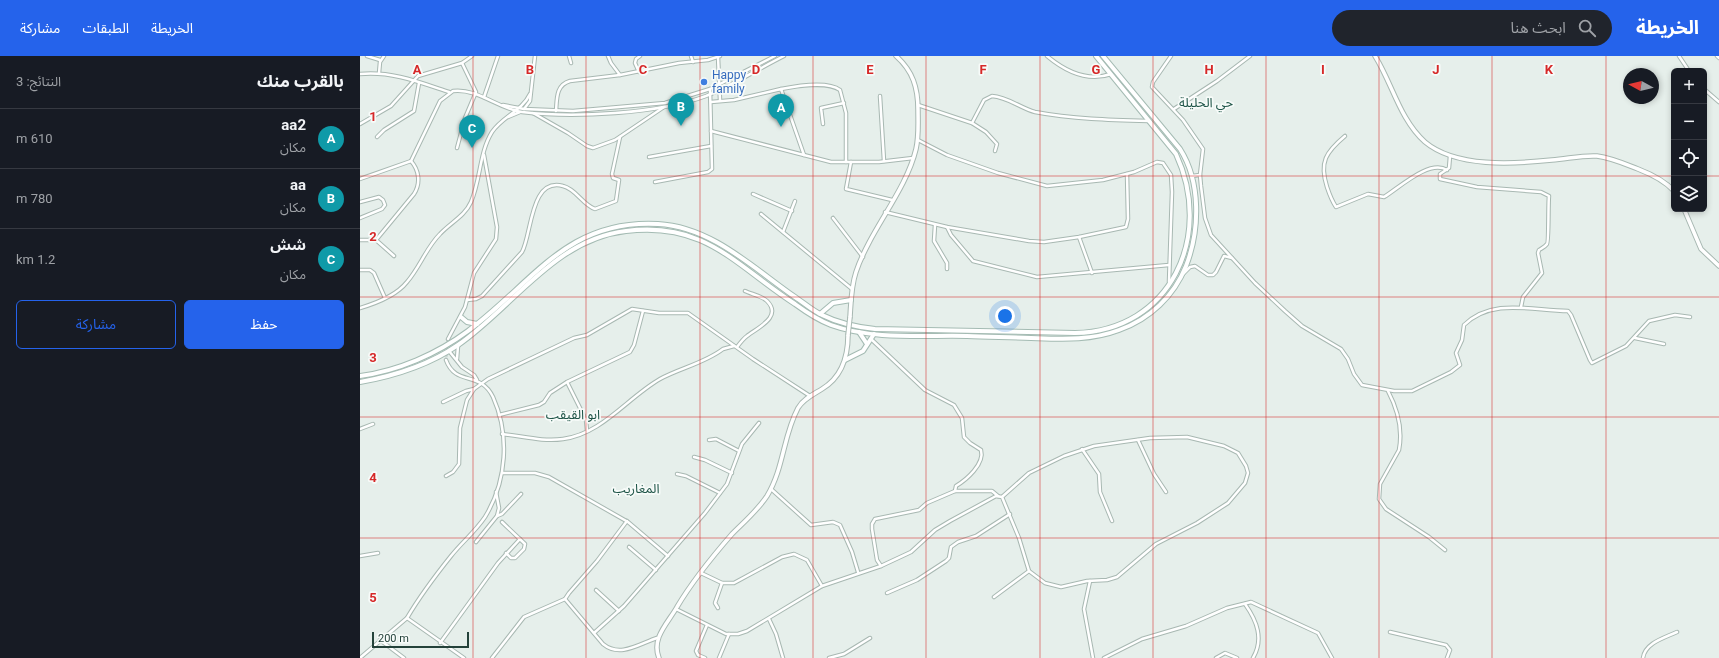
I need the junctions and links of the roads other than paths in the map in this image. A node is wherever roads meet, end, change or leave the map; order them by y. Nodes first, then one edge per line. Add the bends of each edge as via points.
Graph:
1 (367, 56) edge
2 (384, 56) edge
3 (472, 56) edge
4 (498, 56) edge
5 (535, 56) edge
6 (570, 56) edge
7 (608, 56) edge
8 (640, 56) edge
9 (692, 56) edge
10 (775, 56) edge
11 (784, 56) edge
12 (896, 56) edge
13 (1047, 56) edge
14 (1096, 56) edge
15 (1103, 56) edge
16 (1171, 56) edge
17 (1250, 56) edge
18 (1375, 56) edge
19 (1679, 56) edge
20 (1717, 56) edge
21 (719, 57) edge
22 (1719, 58) edge
23 (380, 60) junction
24 (693, 62) junction
25 (462, 63) junction
26 (571, 63) dead end
27 (1687, 68) edge
28 (639, 72) junction
29 (379, 73) junction
30 (360, 74) edge
31 (1111, 74) junction
32 (620, 75) junction
33 (414, 81) junction
34 (419, 83) junction
35 (719, 85) junction
36 (710, 89) junction
37 (781, 89) junction
38 (719, 90) junction
39 (449, 92) junction
40 (1707, 92) edge
41 (530, 94) junction
42 (711, 94) junction
43 (476, 95) junction
44 (880, 96) dead end
45 (484, 97) junction
46 (684, 98) junction
47 (720, 100) junction
48 (685, 102) junction
49 (711, 102) junction
50 (1719, 102) edge
51 (844, 103) junction
52 (500, 105) junction
53 (918, 105) junction
54 (665, 106) junction
55 (524, 109) junction
56 (1174, 109) junction
57 (520, 110) junction
58 (516, 111) junction
59 (532, 111) junction
60 (556, 112) junction
61 (506, 118) junction
62 (1150, 121) junction
63 (972, 123) junction
64 (360, 124) edge
65 (823, 124) dead end
66 (711, 130) junction
67 (1345, 136) dead end
68 (377, 137) dead end
69 (620, 137) junction
70 (918, 140) junction
71 (711, 146) junction
72 (457, 148) dead end
73 (995, 151) dead end
74 (484, 154) junction
75 (804, 155) junction
76 (1450, 156) junction
77 (649, 157) dead end
78 (914, 158) junction
79 (411, 160) junction
80 (884, 161) junction
81 (846, 162) junction
82 (852, 162) junction
83 (1447, 170) junction
84 (1127, 174) junction
85 (1200, 175) junction
86 (1192, 176) junction
87 (360, 179) edge
88 (656, 182) dead end
89 (1671, 188) edge
90 (753, 194) dead end
91 (892, 200) junction
92 (795, 201) dead end
93 (360, 202) edge
94 (792, 210) junction
95 (885, 212) junction
96 (1685, 212) edge
97 (761, 214) dead end
98 (360, 218) edge
99 (834, 218) dead end
100 (935, 224) junction
101 (947, 228) junction
102 (783, 232) junction
103 (1079, 237) junction
104 (360, 240) edge
105 (376, 240) junction
106 (394, 256) dead end
107 (862, 257) junction
108 (1236, 261) junction
109 (1169, 265) junction
110 (1719, 266) edge
111 (947, 269) dead end
112 (360, 270) edge
113 (1092, 273) junction
114 (1182, 276) junction
115 (1169, 286) junction
116 (852, 289) junction
117 (745, 291) dead end
118 (385, 298) junction
119 (467, 300) junction
120 (851, 300) junction
121 (1521, 307) junction
122 (360, 308) edge
123 (828, 308) junction
124 (643, 311) junction
125 (820, 314) junction
126 (461, 317) junction
127 (1690, 317) dead end
128 (832, 319) junction
129 (467, 322) junction
130 (477, 324) junction
131 (468, 331) junction
132 (859, 332) junction
133 (874, 334) junction
134 (871, 338) junction
135 (1635, 338) junction
136 (448, 339) tunnel mouth
137 (867, 344) junction
138 (1664, 344) dead end
139 (458, 345) junction
140 (736, 347) junction
141 (449, 351) junction
142 (457, 359) junction
143 (446, 360) tunnel mouth
144 (845, 360) junction
145 (360, 376) edge
146 (477, 380) junction
147 (360, 382) edge
148 (567, 382) junction
149 (483, 383) junction
150 (474, 389) junction
151 (1388, 391) junction
152 (810, 396) junction
153 (443, 402) dead end
154 (499, 415) junction
155 (759, 423) dead end
156 (373, 424) dead end
157 (360, 429) edge
158 (587, 431) junction
159 (502, 434) junction
160 (709, 440) dead end
161 (1138, 440) junction
162 (1082, 449) junction
163 (739, 451) junction
164 (694, 457) dead end
165 (502, 473) junction
166 (732, 473) junction
167 (677, 474) dead end
168 (446, 476) dead end
169 (770, 489) junction
170 (496, 492) junction
171 (956, 492) junction
172 (1166, 492) dead end
173 (720, 493) junction
174 (521, 494) dead end
175 (998, 496) junction
176 (1002, 497) junction
177 (1010, 514) junction
178 (497, 516) junction
179 (627, 521) junction
180 (502, 522) dead end
181 (1112, 522) dead end
182 (520, 539) junction
183 (476, 542) dead end
184 (630, 548) dead end
185 (1445, 550) dead end
186 (378, 553) dead end
187 (506, 553) junction
188 (360, 556) edge
189 (668, 556) junction
190 (881, 566) junction
191 (656, 570) junction
192 (1029, 571) junction
193 (700, 572) junction
194 (858, 572) junction
195 (1090, 581) junction
196 (722, 582) junction
197 (822, 586) junction
198 (596, 590) dead end
199 (887, 593) dead end
200 (994, 597) dead end
201 (565, 599) junction
202 (1245, 604) junction
203 (718, 608) dead end
204 (676, 609) junction
205 (619, 611) junction
206 (407, 618) junction
207 (769, 619) junction
208 (707, 625) junction
209 (1390, 632) dead end
210 (1677, 632) dead end
211 (594, 633) junction
212 (729, 634) junction
213 (657, 638) junction
214 (870, 638) dead end
215 (380, 640) junction
216 (440, 642) junction
217 (360, 658) edge
218 (403, 658) edge
219 (464, 658) edge
220 (492, 658) edge
221 (659, 658) edge
222 (704, 658) edge
223 (719, 658) edge
224 (783, 658) edge
225 (829, 658) edge
226 (1093, 658) edge
227 (1104, 658) edge
228 (1216, 658) edge
229 (1237, 658) edge
230 (1252, 658) edge
231 (1332, 658) edge
232 (1447, 658) edge
233 (1643, 658) edge

1 - 23 street
2 - 23 street
3 - 25 street
4 - 45 street
5 - 41 street
6 - 26 street
7 - 32 street
8 - 28 street via 635,62
9 - 24 street
10 - 35 street
11 - 38 street
12 - 53 street via 914,80
13 - 31 street via 1075,73 1097,78
14 - 31 main road
15 - 86 main road via 1171,136 1185,158
16 - 56 street via 1152,86 1154,91
17 - 56 street
18 - 76 street via 1408,121 1420,137 1438,151
19 - 27 street
20 - 22 street
21 - 24 street
21 - 35 street
23 - 29 street
24 - 28 street
25 - 33 street via 421,74
25 - 43 street via 474,85
28 - 32 street
29 - 30 street
29 - 33 street via 399,75
31 - 62 main road
32 - 60 street via 567,82 558,92
33 - 34 street
33 - 64 street via 391,106
34 - 39 street
34 - 68 street via 414,111
35 - 36 street
35 - 38 street
36 - 42 street
36 - 46 street
37 - 47 street via 734,100
37 - 51 street via 798,85 835,88 841,93
37 - 75 street
38 - 42 street
38 - 47 street
39 - 43 street via 460,90
39 - 79 street via 437,106
40 - 50 street
41 - 55 street via 529,104
41 - 57 street
42 - 48 street
42 - 49 street
43 - 45 street
43 - 72 street
44 - 80 street
45 - 52 street
46 - 48 street
46 - 60 street via 648,106
47 - 49 street
48 - 54 street
49 - 66 street
51 - 65 street via 821,108
51 - 81 street via 847,127
52 - 57 street
52 - 58 street
53 - 63 street
53 - 70 street
54 - 60 street via 599,113
54 - 69 street
55 - 57 street
55 - 59 street
56 - 85 street via 1202,147
57 - 58 street
57 - 59 street
57 - 61 street
58 - 61 street
59 - 60 street
59 - 69 street via 589,147 605,144
61 - 74 street via 492,132
62 - 63 street via 1043,113 992,96 984,100
62 - 115 main road via 1176,154 1184,170 1191,207 1185,250 1179,269
63 - 73 street via 995,141
66 - 71 street
66 - 75 street
67 - 83 street via 1332,149 1323,166 1328,190 1336,206 1368,194 1384,197 1423,172 1434,168
69 - 119 street via 612,174 613,178 619,180 616,201 595,209 564,186 555,185 548,188 539,197 532,211 522,252 482,296 475,300
70 - 78 street
70 - 84 street via 947,155 998,173 1047,186 1098,181
71 - 77 street
71 - 88 street via 711,170
74 - 118 street via 468,208 436,238 406,283
74 - 119 street via 497,233 495,242 474,273
75 - 81 street via 831,162
76 - 83 street
76 - 89 street via 1499,162 1605,157 1644,172
78 - 80 street
78 - 91 street
79 - 87 street
79 - 105 street via 417,172 417,189
80 - 82 street
81 - 82 street
82 - 91 street via 846,188
83 - 121 street via 1440,174 1440,179 1466,186 1541,192 1549,196 1548,240 1538,253 1542,273 1523,297
84 - 103 street via 1126,227
84 - 109 street via 1157,162 1164,163 1167,168 1172,180
85 - 86 street
85 - 108 street via 1205,218 1209,230
86 - 114 main road via 1196,196 1195,225 1188,261
90 - 94 street
91 - 95 street
92 - 94 street
93 - 98 street via 379,197 385,205 382,209
94 - 102 street
95 - 100 street
95 - 107 street
96 - 110 street via 1701,249
97 - 102 street
99 - 107 street
100 - 101 street
100 - 111 street via 934,241 947,263
101 - 103 street via 1029,242
101 - 113 street via 970,258 984,265 1039,278
102 - 116 street
103 - 113 street
104 - 105 street
105 - 106 street
107 - 116 street
108 - 114 street via 1226,255 1213,275 1208,275 1195,266 1190,267
108 - 151 street via 1255,283 1293,318 1341,350 1362,385
109 - 113 street
109 - 115 street
112 - 118 street via 368,269 374,273
114 - 133 main road via 1173,290 1152,312 1127,327 1094,337 1008,338
115 - 128 main road via 1158,300 1142,313 1121,324 1095,332 875,329 855,327
116 - 120 street
117 - 140 street via 767,301 771,316
118 - 122 street
119 - 126 street
120 - 123 main road via 837,302
120 - 144 street, bridge
121 - 135 street via 1570,313 1592,363 1621,350
121 - 151 street via 1498,308 1481,314 1465,324 1456,353 1460,365 1451,372 1412,391
123 - 125 main road
123 - 128 main road
124 - 140 street via 690,313
124 - 148 street via 636,340 630,352
124 - 149 street via 626,311 587,335 574,338
125 - 128 main road
125 - 130 main road via 714,240 680,228 660,224 637,224 603,229 570,244
126 - 129 main road
126 - 136 street
127 - 135 street via 1675,315 1649,321 1640,328
129 - 130 main road
129 - 131 main road
130 - 131 main road
131 - 145 main road via 416,361
132 - 133 main road
132 - 137 main road
132 - 139 main road via 816,318 710,244 678,233 645,229 603,235 578,246 548,268
133 - 134 main road
134 - 137 main road
134 - 171 street via 924,390 954,405 962,418 964,436 981,450 980,460 967,478 956,486
135 - 138 street
137 - 144 main road via 859,354
139 - 141 main road
139 - 142 street
140 - 152 street
140 - 158 street via 723,349 661,378 638,393 608,419
141 - 142 street
141 - 147 main road via 404,371
142 - 146 street
143 - 146 street via 454,373
144 - 152 street via 837,377
146 - 149 street
148 - 154 street via 539,405
148 - 158 street via 586,420
149 - 150 street
149 - 154 street via 492,395
150 - 153 street
150 - 168 street via 467,400 460,428 459,464
151 - 185 street via 1399,417 1400,445 1380,484 1379,499 1386,509
152 - 169 street via 798,407 789,427 781,466
154 - 159 street
155 - 163 street via 746,437
156 - 157 street
158 - 159 street via 572,438 555,440
159 - 165 street via 505,457
160 - 163 street via 716,439
161 - 162 street
161 - 172 street via 1154,474
161 - 195 street via 1160,437 1187,438 1224,446 1240,456 1247,470 1247,479 1228,503 1197,523 1156,544 1122,573 1111,579
162 - 176 street via 1032,471
162 - 181 street via 1098,474 1100,492
163 - 166 street
164 - 166 street
165 - 170 street
165 - 179 street via 543,475
166 - 173 street
167 - 173 street
169 - 193 street via 761,504
169 - 194 street via 811,525 833,522 840,524
170 - 178 street via 499,508
170 - 206 street via 485,517 442,566
171 - 175 street via 993,492
171 - 190 street via 927,503 919,510 874,521 872,529
173 - 189 street
174 - 178 street
175 - 176 street
175 - 190 street via 935,530 911,552
176 - 177 street
177 - 192 street
177 - 199 street via 971,538 957,542 951,547 946,561 917,580
178 - 183 street
179 - 189 street
179 - 201 street
180 - 182 street
182 - 187 street
182 - 187 street via 526,546 518,556 513,559
184 - 191 street
186 - 188 street
187 - 216 street
189 - 191 street
190 - 194 street
191 - 205 street
192 - 195 street via 1045,583 1056,587
192 - 200 street
193 - 196 street
193 - 204 street
194 - 197 street
195 - 226 street via 1084,609
196 - 197 street via 738,582 782,557 794,554 807,560
196 - 203 street via 714,603
197 - 207 street
198 - 205 street
201 - 211 street
201 - 220 street via 524,617
202 - 227 street via 1227,608 1186,626 1148,636
202 - 230 street via 1252,614 1260,637 1258,648
202 - 231 street via 1255,602 1290,621 1316,631
204 - 208 street
204 - 213 street
205 - 211 street
206 - 215 street
206 - 216 street
207 - 212 street via 747,631
207 - 224 street
208 - 212 street
208 - 222 street via 696,651
209 - 232 street via 1446,645 1450,650
210 - 233 street via 1649,646
211 - 213 street via 605,647 619,651 632,649
212 - 223 street
213 - 221 street
214 - 225 street via 844,654
215 - 217 street
215 - 218 street
216 - 219 street
228 - 229 street via 1225,653

